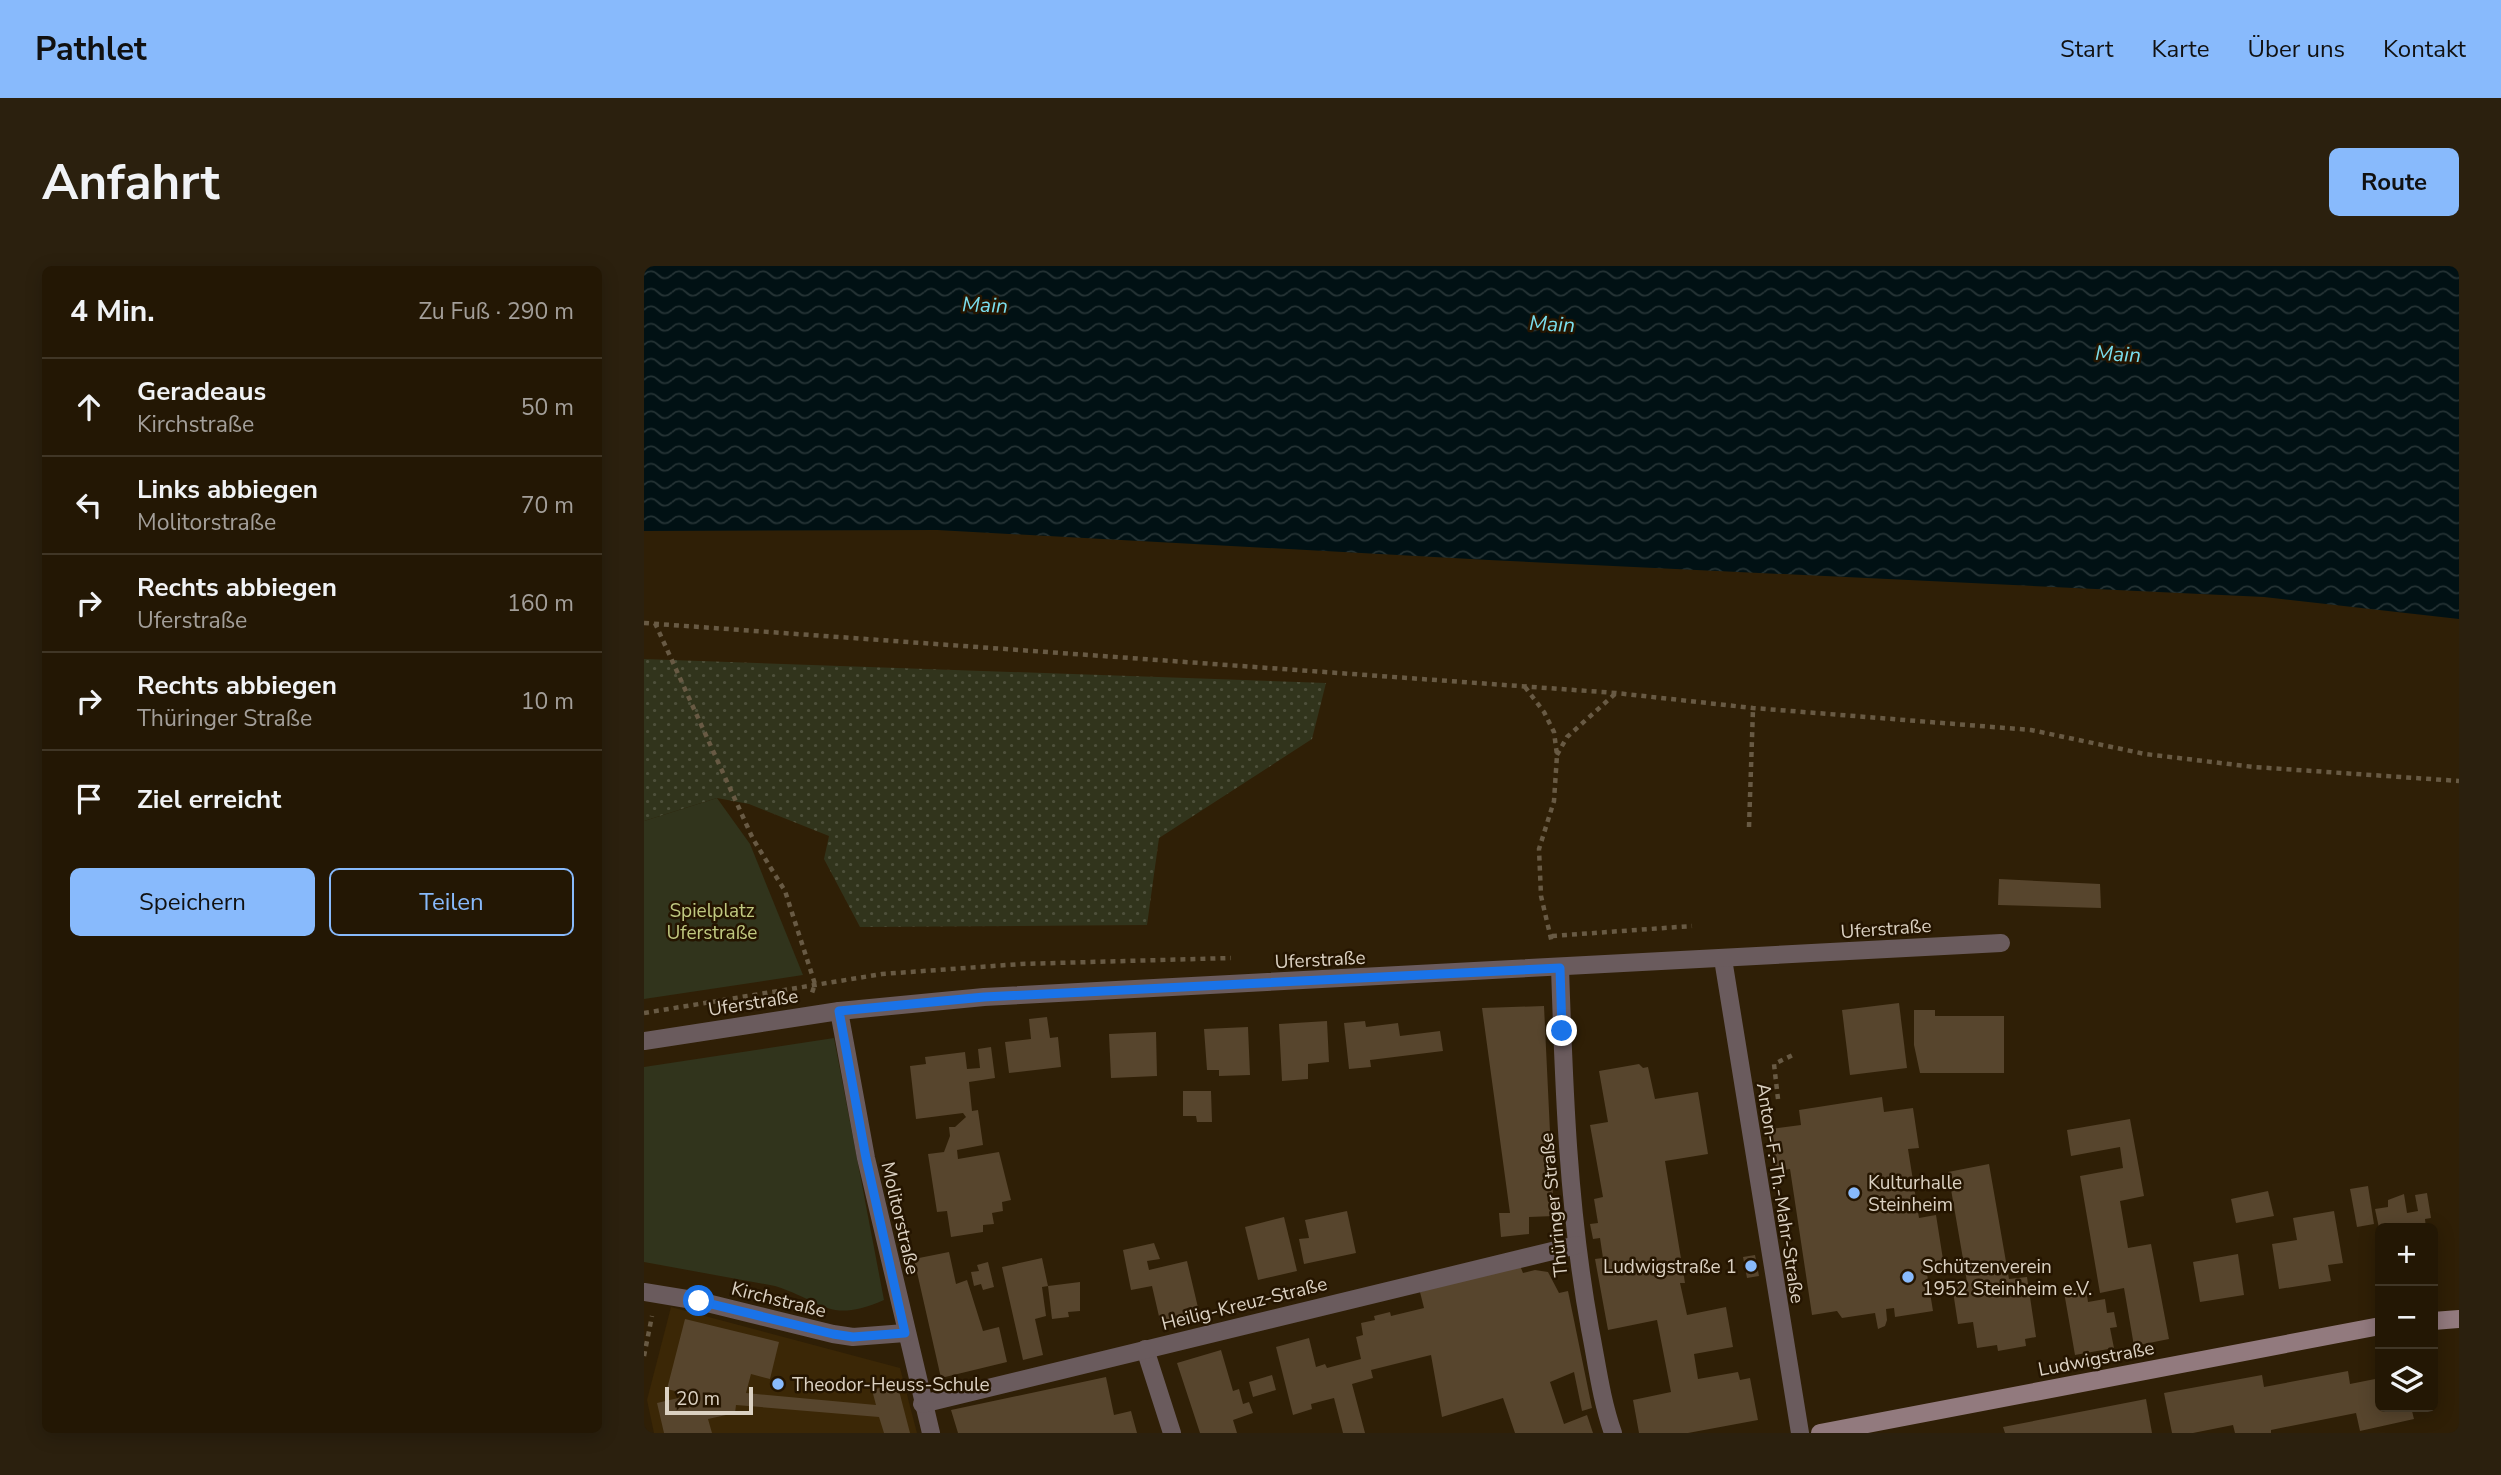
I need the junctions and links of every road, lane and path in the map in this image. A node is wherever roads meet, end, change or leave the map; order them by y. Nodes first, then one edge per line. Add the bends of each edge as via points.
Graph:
1 (644, 623) edge
2 (655, 623) junction
3 (1525, 687) junction
4 (1616, 694) junction
5 (1753, 708) junction
6 (1557, 755) junction
7 (2459, 781) edge
8 (1749, 827) dead end
9 (1692, 926) dead end
10 (1552, 936) junction
11 (2001, 943) dead end
12 (1552, 947) dead end
13 (1723, 959) junction
14 (1560, 968) junction
15 (815, 984) dead end
16 (839, 1011) junction
17 (644, 1041) edge
18 (1795, 1054) dead end
19 (1778, 1098) dead end
20 (1577, 1245) junction
21 (650, 1293) edge
22 (2459, 1319) edge
23 (2438, 1321) edge
24 (2375, 1327) edge
25 (905, 1333) junction
26 (1145, 1349) junction
27 (644, 1356) edge
28 (922, 1404) junction
29 (931, 1433) edge
30 (1172, 1433) edge
31 (1613, 1433) edge
32 (1800, 1433) edge
33 (1820, 1433) edge

1 - 2 path
2 - 3 path
2 - 15 path via 753,839 785,891
3 - 4 path
3 - 6 path via 1554,732
4 - 5 path
4 - 6 path via 1567,737
5 - 7 path via 2031,730 2145,754 2254,767
5 - 8 path
6 - 10 path via 1554,801 1539,849 1541,896
9 - 10 path
10 - 12 path
11 - 13 street, Uferstraße
13 - 14 street, Uferstraße
13 - 32 street, Anton-F.-Th.-Mahr-Straße
14 - 16 street, Uferstraße via 984,997
14 - 20 street, Thüringer Straße via 1568,1173
16 - 17 street, Uferstraße
16 - 25 street, Molitorstraße
18 - 19 path via 1774,1064
20 - 26 street, Heilig-Kreuz-Straße
20 - 31 street, Thüringer Straße via 1605,1411
21 - 25 street, Kirchstraße via 833,1334
21 - 27 path
22 - 23 main road
24 - 33 main road, Ludwigstraße
25 - 28 street, Molitorstraße
26 - 28 street, Heilig-Kreuz-Straße
26 - 30 street
28 - 29 street, Molitorstraße

